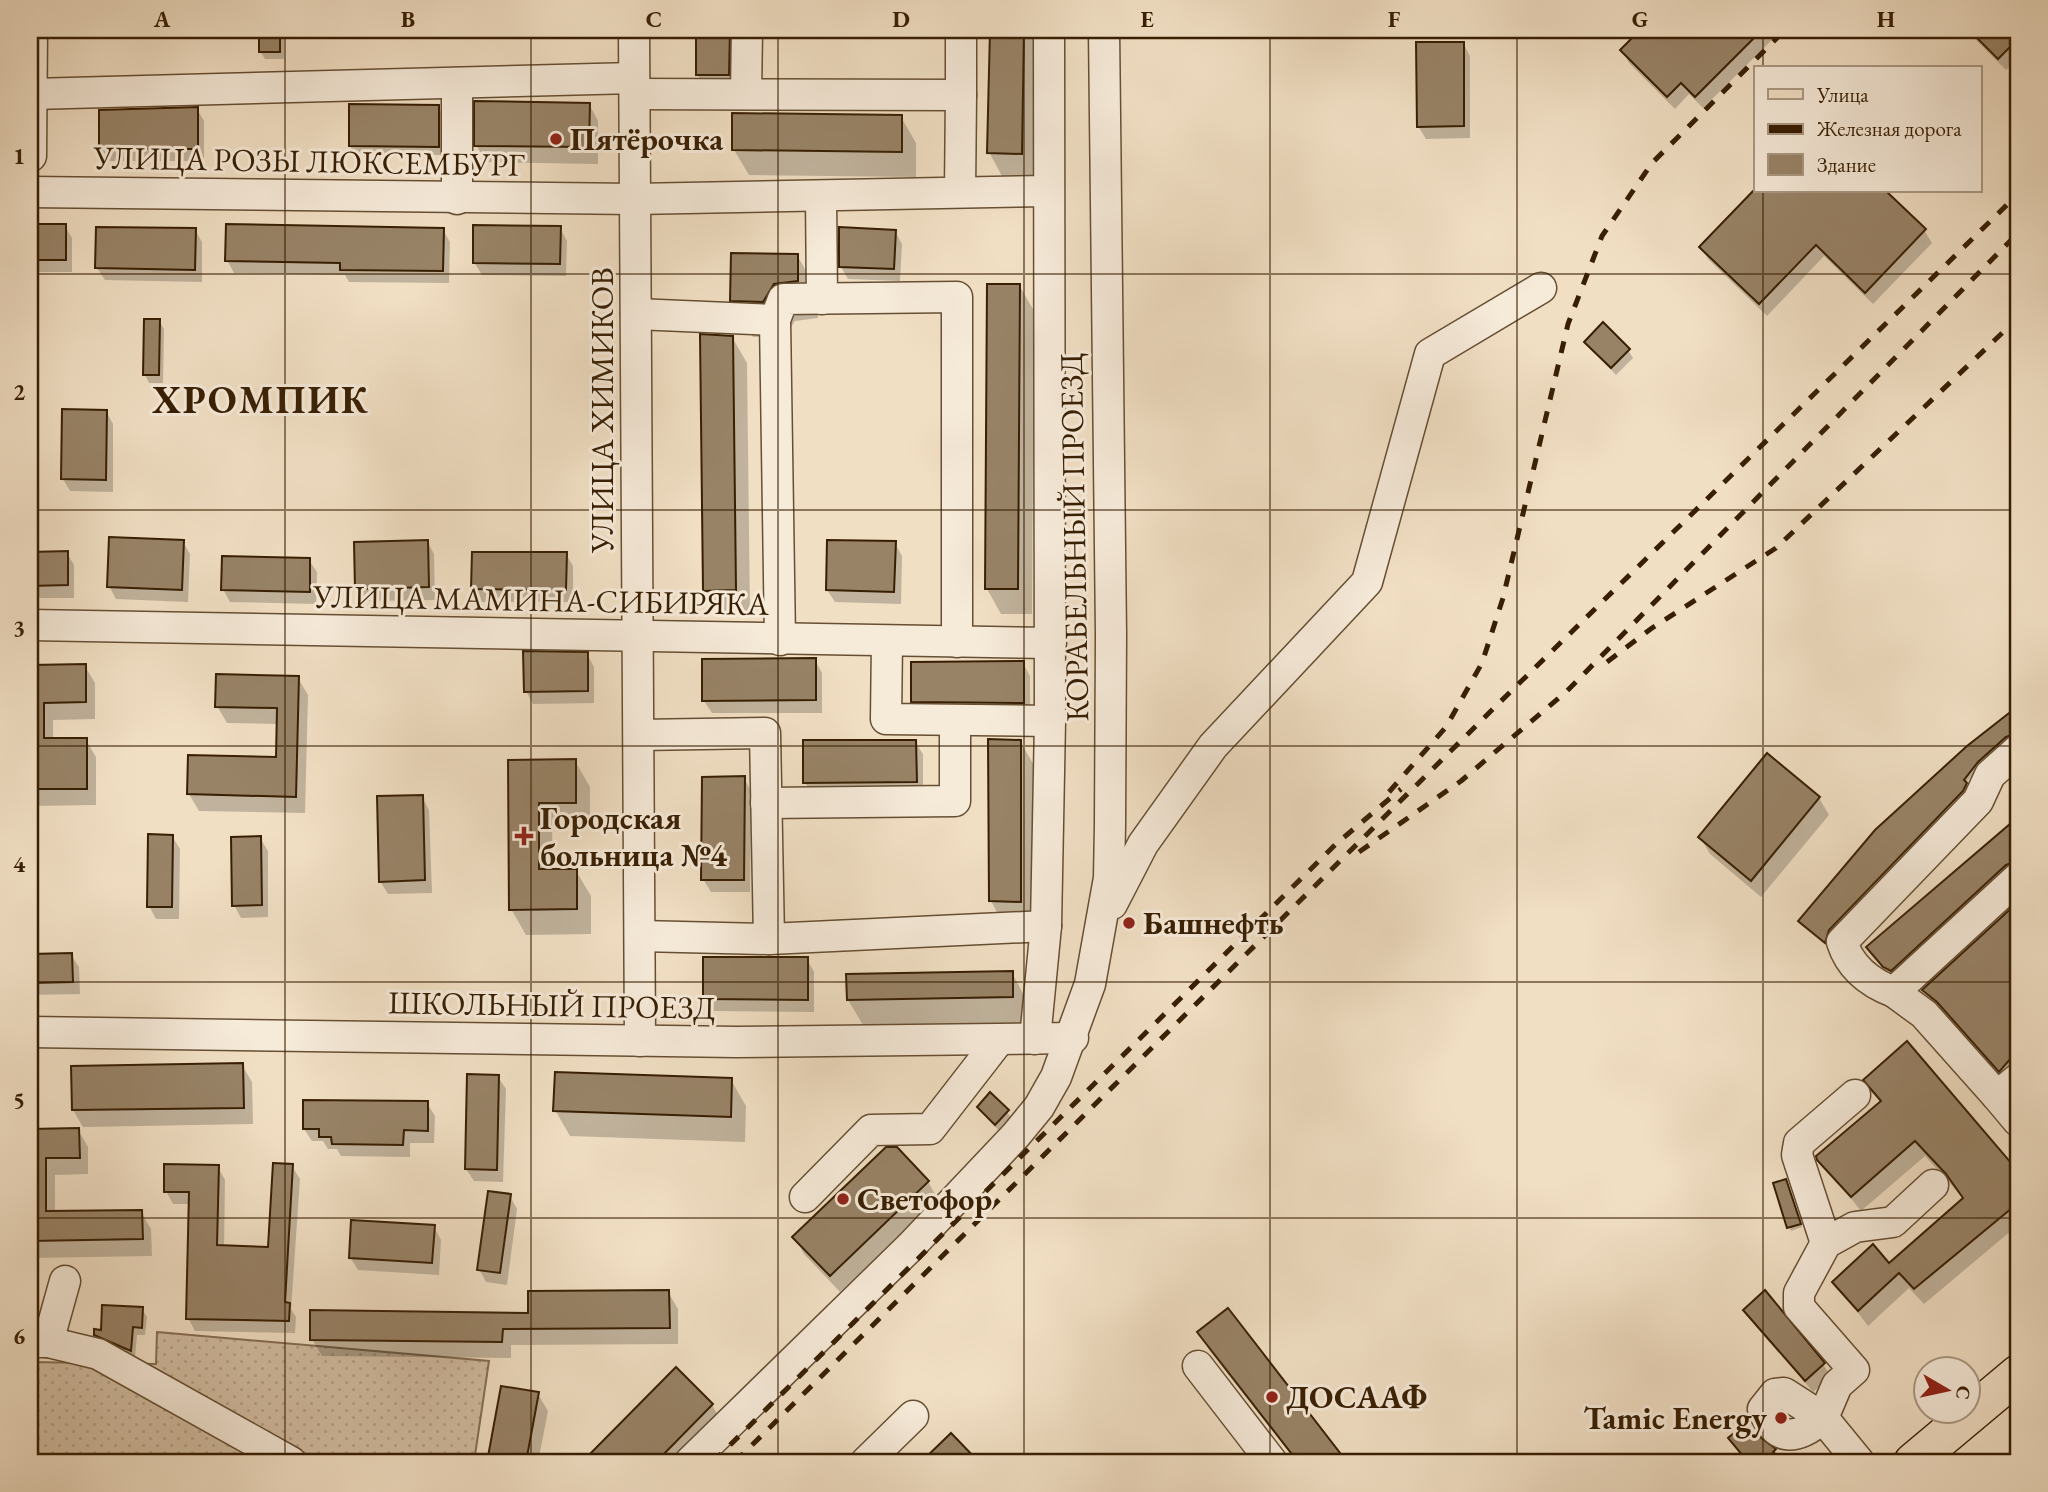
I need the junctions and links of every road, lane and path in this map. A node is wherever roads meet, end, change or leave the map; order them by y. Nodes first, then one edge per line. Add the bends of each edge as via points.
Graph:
1 (32, 30) edge
2 (634, 30) edge
3 (747, 30) edge
4 (961, 30) edge
5 (1049, 30) edge
6 (1104, 30) edge
7 (457, 83) junction
8 (634, 86) junction
9 (32, 94) junction
10 (747, 94) junction
11 (961, 95) junction
12 (31, 156) edge
13 (1048, 191) junction
14 (30, 192) edge
15 (960, 192) junction
16 (821, 196) junction
17 (457, 199) junction
18 (635, 199) junction
19 (1541, 288) dead end
20 (822, 299) junction
21 (636, 314) junction
22 (775, 320) junction
23 (30, 625) edge
24 (639, 638) junction
25 (780, 640) junction
26 (887, 641) junction
27 (957, 642) junction
28 (1051, 643) junction
29 (955, 720) junction
30 (1050, 721) junction
31 (639, 735) junction
32 (2018, 750) edge
33 (766, 803) junction
34 (2018, 878) edge
35 (1103, 923) junction
36 (1046, 926) junction
37 (639, 936) junction
38 (769, 939) junction
39 (1894, 992) junction
40 (30, 1032) edge
41 (1073, 1038) junction
42 (1035, 1039) junction
43 (999, 1040) junction
44 (640, 1041) junction
45 (2008, 1088) edge
46 (1855, 1095) dead end
47 (2018, 1121) edge
48 (1933, 1185) dead end
49 (805, 1196) dead end
50 (1826, 1243) junction
51 (65, 1281) dead end
52 (39, 1342) edge
53 (1198, 1366) dead end
54 (2018, 1374) edge
55 (1784, 1393) dead end
56 (913, 1416) dead end
57 (1817, 1423) junction
58 (291, 1462) edge
59 (690, 1462) edge
60 (866, 1462) edge
61 (1272, 1462) edge
62 (1858, 1462) edge
63 (1913, 1462) edge

1 - 9 street
2 - 8 street, УЛИЦА ХИМИКОВ
3 - 10 street
4 - 11 street
5 - 13 street
6 - 35 street, КОРАБЕЛЬНЫЙ ПРОЕЗД via 1111,635 1109,878
7 - 8 street
7 - 9 street
7 - 17 street
8 - 10 street
8 - 18 street, УЛИЦА ХИМИКОВ
9 - 12 street
10 - 11 street
11 - 15 street
13 - 15 street, УЛИЦА РОЗЫ ЛЮКСЕМБУРГ
13 - 28 street
14 - 17 street, УЛИЦА РОЗЫ ЛЮКСЕМБУРГ
15 - 16 street, УЛИЦА РОЗЫ ЛЮКСЕМБУРГ
16 - 18 street, УЛИЦА РОЗЫ ЛЮКСЕМБУРГ
16 - 20 street
17 - 18 street, УЛИЦА РОЗЫ ЛЮКСЕМБУРГ
18 - 21 street, УЛИЦА ХИМИКОВ
19 - 35 street via 1430,354 1367,582 1213,746 1143,844
20 - 22 street via 783,299
20 - 27 street via 957,297
21 - 22 street
21 - 24 street, УЛИЦА ХИМИКОВ
22 - 25 street
23 - 24 street, УЛИЦА МАМИНА-СИБИРЯКА
24 - 25 street, УЛИЦА МАМИНА-СИБИРЯКА
24 - 31 street, УЛИЦА ХИМИКОВ
25 - 26 street, УЛИЦА МАМИНА-СИБИРЯКА
26 - 27 street, УЛИЦА МАМИНА-СИБИРЯКА
26 - 29 street via 886,719
27 - 28 street, УЛИЦА МАМИНА-СИБИРЯКА
28 - 30 street
29 - 30 street
29 - 33 street via 955,801
30 - 36 street
31 - 33 street via 765,733
31 - 37 street, УЛИЦА ХИМИКОВ
32 - 39 street via 1990,775 1978,801 1842,942 1847,959 1877,985
33 - 38 street
34 - 39 street
35 - 41 street, КОРАБЕЛЬНЫЙ ПРОЕЗД
36 - 38 street
36 - 42 street
37 - 38 street
37 - 44 street, УЛИЦА ХИМИКОВ
39 - 45 street
40 - 44 street, ШКОЛЬНЫЙ ПРОЕЗД
41 - 42 street, ШКОЛЬНЫЙ ПРОЕЗД
41 - 59 street, КОРАБЕЛЬНЫЙ ПРОЕЗД via 1039,1107 1016,1135 911,1246
42 - 43 street, ШКОЛЬНЫЙ ПРОЕЗД
43 - 44 street, ШКОЛЬНЫЙ ПРОЕЗД
43 - 49 street via 930,1129 871,1130
45 - 47 street
46 - 50 street via 1799,1143 1797,1155
48 - 50 street via 1893,1222 1855,1227
50 - 57 street via 1799,1293 1799,1307 1854,1370 1838,1385
51 - 52 street
52 - 58 street via 98,1354
53 - 61 street
54 - 63 main road
55 - 57 street
56 - 60 street
57 - 62 street

